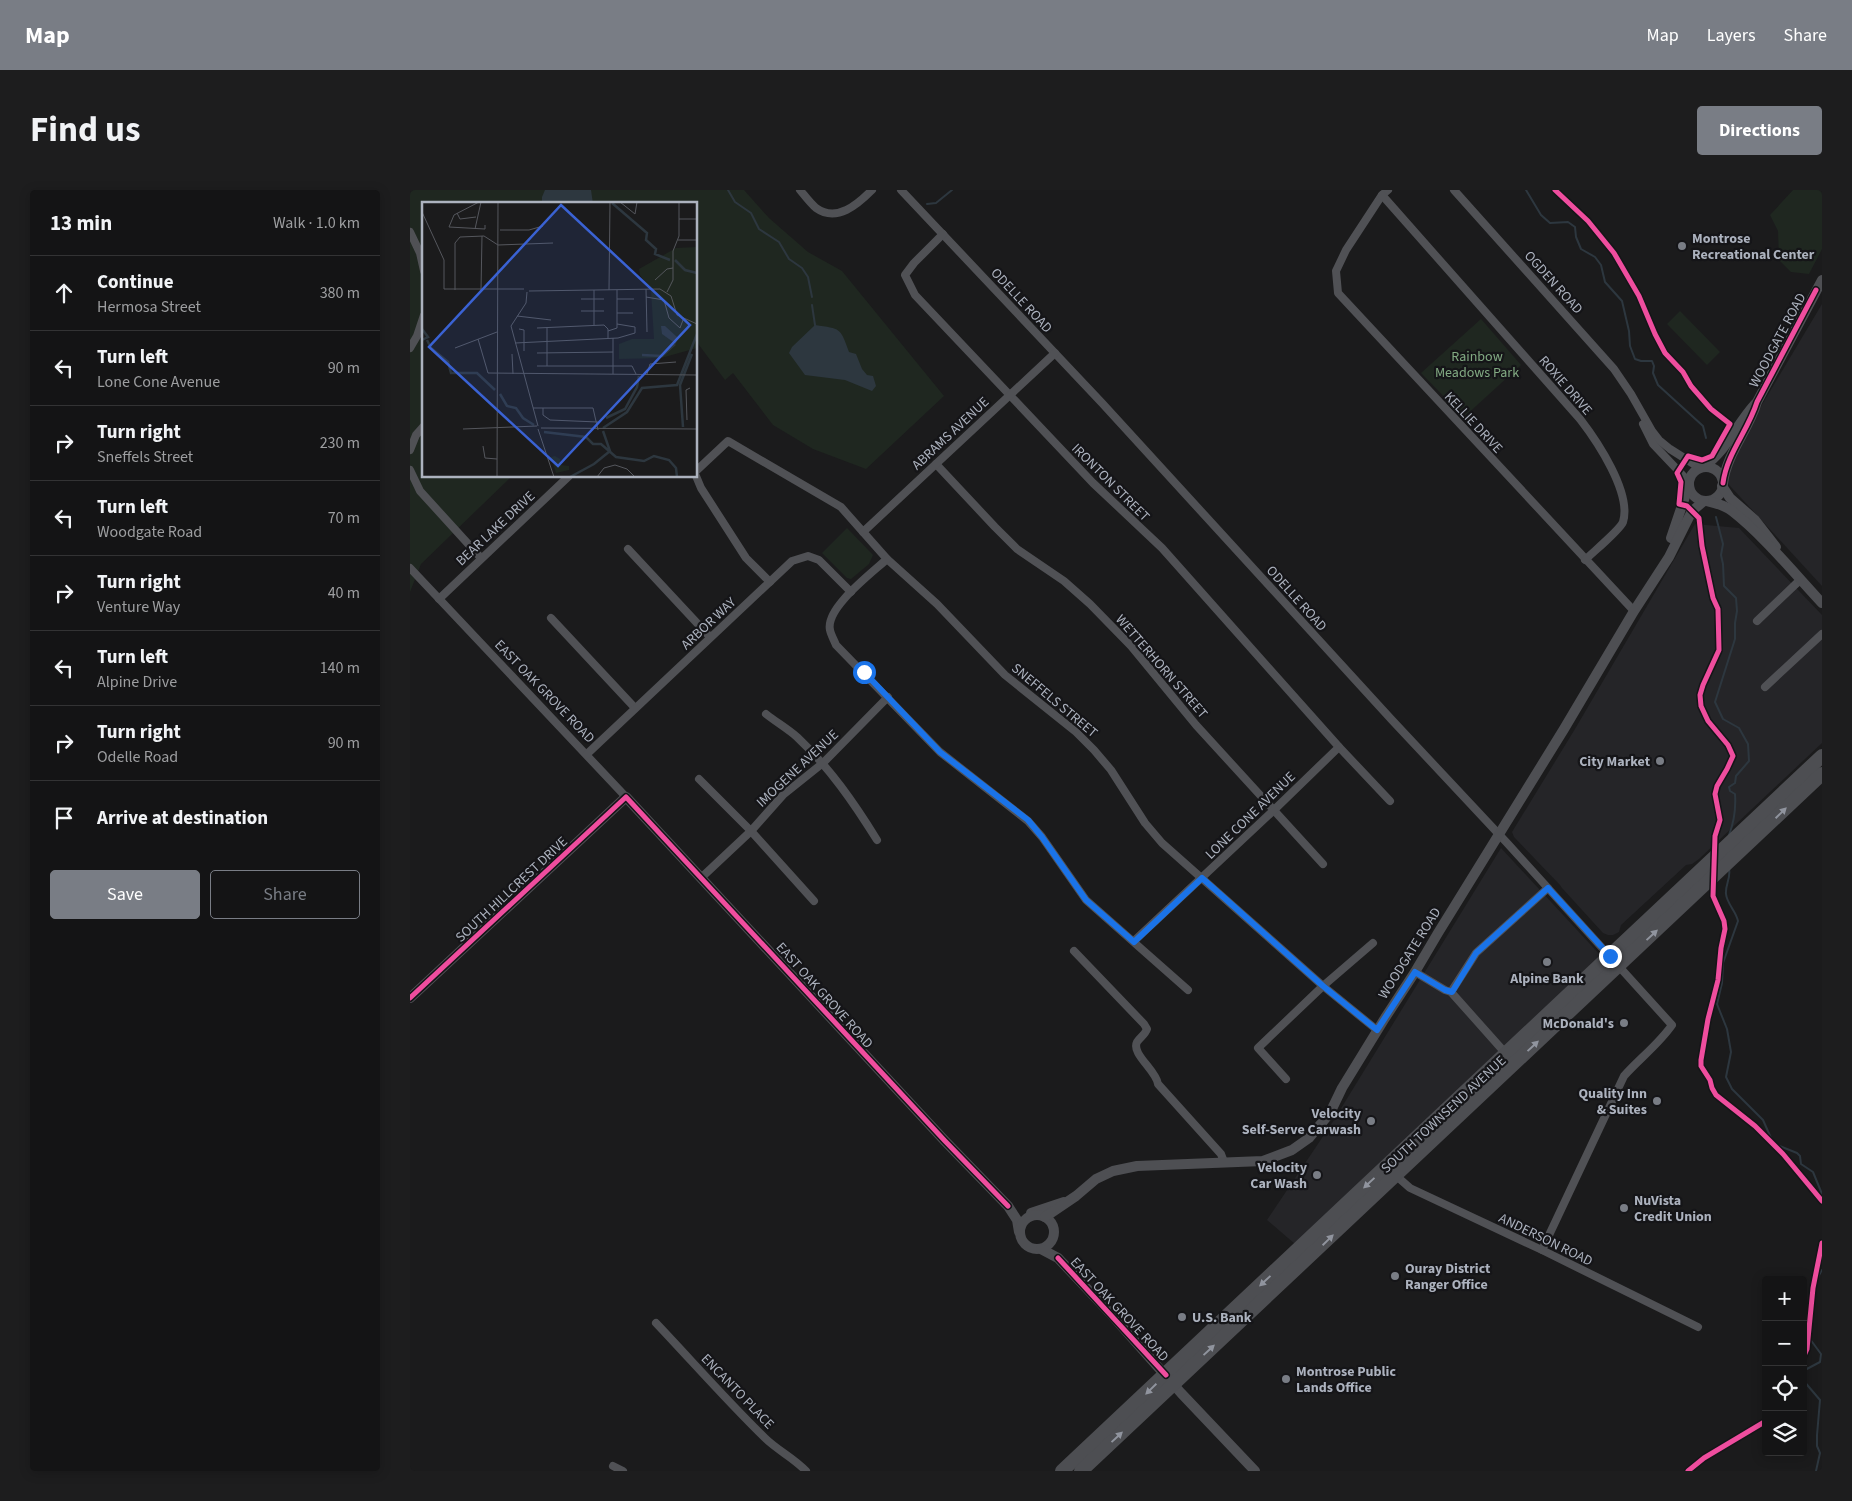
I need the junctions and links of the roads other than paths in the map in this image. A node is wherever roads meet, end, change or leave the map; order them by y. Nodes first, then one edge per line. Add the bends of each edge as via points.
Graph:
1 (800, 190) edge
2 (872, 190) edge
3 (901, 190) edge
4 (1454, 190) edge
5 (1385, 193) edge
6 (410, 232) edge
7 (942, 234) junction
8 (422, 252) edge
9 (1822, 280) edge
10 (422, 321) edge
11 (410, 348) edge
12 (1055, 354) junction
13 (1631, 394) junction
14 (1009, 395) junction
15 (1757, 402) junction
16 (422, 428) edge
17 (410, 450) edge
18 (936, 464) junction
19 (1701, 468) junction
20 (698, 469) edge
21 (410, 470) edge
22 (567, 478) edge
23 (697, 478) edge
24 (1689, 483) junction
25 (1723, 485) junction
26 (1706, 501) junction
27 (863, 532) junction
28 (628, 549) dead end
29 (481, 558) junction
30 (887, 559) junction
31 (1585, 560) junction
32 (410, 568) edge
33 (1660, 570) junction
34 (1800, 580) junction
35 (770, 582) junction
36 (851, 592) junction
37 (439, 599) junction
38 (1822, 603) edge
39 (1634, 611) junction
40 (551, 618) dead end
41 (1757, 621) dead end
42 (1822, 634) edge
43 (710, 637) junction
44 (1765, 687) dead end
45 (888, 697) junction
46 (636, 708) junction
47 (766, 714) dead end
48 (1339, 747) junction
49 (587, 754) junction
50 (1822, 756) edge
51 (823, 763) junction
52 (1822, 774) edge
53 (699, 779) dead end
54 (626, 797) junction
55 (1390, 801) dead end
56 (1274, 810) junction
57 (751, 830) junction
58 (1499, 835) junction
59 (877, 840) dead end
60 (1323, 864) dead end
61 (702, 877) junction
62 (1202, 878) junction
63 (1700, 881) junction
64 (1548, 888) junction
65 (814, 900) dead end
66 (1134, 942) junction
67 (1372, 943) dead end
68 (1074, 951) dead end
69 (1614, 961) junction
70 (1415, 972) junction
71 (1323, 986) junction
72 (1188, 990) dead end
73 (1452, 992) junction
74 (410, 998) edge
75 (1377, 1030) junction
76 (1511, 1058) junction
77 (1286, 1079) dead end
78 (1224, 1162) junction
79 (1391, 1171) junction
80 (1072, 1199) junction
81 (1008, 1206) junction
82 (1026, 1215) junction
83 (1045, 1217) junction
84 (1053, 1226) junction
85 (1019, 1232) junction
86 (1053, 1239) junction
87 (1041, 1249) junction
88 (1542, 1250) junction
89 (1058, 1258) junction
90 (656, 1323) dead end
91 (1698, 1327) dead end
92 (1170, 1379) junction
93 (613, 1466) dead end
94 (623, 1471) edge
95 (806, 1471) edge
96 (1062, 1471) edge
97 (1081, 1471) edge
98 (1254, 1471) edge

1 - 2 street via 817,208 838,214 856,206
3 - 7 street, ODELLE ROAD
4 - 13 street, OGDEN ROAD via 1614,369
5 - 31 street, ROXIE DRIVE via 1580,419 1610,462 1626,507 1622,524
5 - 31 street, KELLIE DRIVE via 1346,250 1336,271 1338,293
6 - 8 street
7 - 12 street, ODELLE ROAD
7 - 14 street, IRONTON STREET via 905,275 915,295
9 - 15 street, WOODGATE ROAD
10 - 11 street
12 - 14 street, ABRAMS AVENUE
12 - 58 street, ODELLE ROAD
13 - 19 street, OGDEN ROAD via 1659,440
13 - 24 street, OGDEN ROAD via 1653,444
14 - 18 street, ABRAMS AVENUE
14 - 48 street, IRONTON STREET via 1092,483 1162,548
15 - 19 street, WOODGATE ROAD via 1721,453
15 - 25 street, WOODGATE ROAD via 1753,417 1731,454
16 - 17 street
18 - 27 street, ABRAMS AVENUE
18 - 56 street, WETTERHORN STREET via 1017,548 1090,604 1131,646 1196,725
19 - 24 street via 1692,473
19 - 25 street via 1714,469
20 - 27 street, SNEFFELS STREET via 728,441 841,507
21 - 29 street via 420,492
22 - 29 street, BEAR LAKE DRIVE
23 - 35 street via 746,558
24 - 26 street via 1695,497
24 - 33 street, WOODGATE ROAD
25 - 26 street via 1719,494
25 - 34 street via 1730,498 1764,530
26 - 33 street, WOODGATE ROAD via 1692,510
26 - 34 street via 1721,504 1731,511
27 - 30 street, SNEFFELS STREET
28 - 43 street
29 - 37 street, BEAR LAKE DRIVE
30 - 36 street
30 - 62 street, SNEFFELS STREET via 1005,675 1094,750 1145,823 1162,843
31 - 39 street, KELLIE DRIVE
32 - 37 street, EAST OAK GROVE ROAD
33 - 39 street, WOODGATE ROAD
34 - 38 street
34 - 41 street
35 - 36 street, ARBOR WAY via 792,561 808,556 819,560
35 - 43 street, ARBOR WAY
36 - 45 street via 831,617 829,629 836,645
37 - 49 street, EAST OAK GROVE ROAD
39 - 58 street, WOODGATE ROAD
40 - 46 street
42 - 44 street
43 - 46 street, ARBOR WAY
45 - 51 street, IMOGENE AVENUE
45 - 66 street via 940,752 1028,820 1086,900
46 - 49 street, ARBOR WAY
47 - 51 street via 796,736
48 - 55 street, IRONTON STREET
48 - 56 street, LONE CONE AVENUE
49 - 54 street, EAST OAK GROVE ROAD
50 - 63 highway, SOUTH TOWNSEND AVENUE via 1745,829
51 - 57 street, IMOGENE AVENUE via 783,795
51 - 59 street via 850,797
63 -> 52 highway, SOUTH TOWNSEND AVENUE via 1745,846
53 - 57 street
54 - 61 street, EAST OAK GROVE ROAD
54 - 74 street, SOUTH HILLCREST DRIVE
56 - 60 street, WETTERHORN STREET
56 - 62 street, LONE CONE AVENUE
57 - 61 street, IMOGENE AVENUE
57 - 65 street
58 - 64 street, ODELLE ROAD
58 - 70 street, WOODGATE ROAD
61 - 81 street, EAST OAK GROVE ROAD via 904,1098
62 - 66 street, LONE CONE AVENUE
62 - 71 street, SNEFFELS STREET
63 - 69 highway, SOUTH TOWNSEND AVENUE
64 - 69 street, ODELLE ROAD
64 - 73 street via 1476,953
66 - 72 street
67 - 71 street
68 - 78 street via 1144,1024 1147,1029 1137,1042 1138,1055 1151,1068 1158,1084 1221,1154
69 - 76 highway, SOUTH TOWNSEND AVENUE
69 - 88 street, ODELLE ROAD via 1672,1025 1624,1076
70 - 73 street
70 - 75 street, WOODGATE ROAD
71 - 75 street, SNEFFELS STREET
71 - 77 street via 1258,1048
73 - 76 street
75 - 78 street, WOODGATE ROAD via 1330,1113 1309,1138 1274,1158
76 - 79 highway, SOUTH TOWNSEND AVENUE
78 - 80 street, WOODGATE ROAD via 1137,1166 1113,1171 1096,1179
79 - 88 street, ANDERSON ROAD via 1410,1188
79 - 92 highway, SOUTH TOWNSEND AVENUE
80 - 82 street, WOODGATE ROAD
80 - 83 street, WOODGATE ROAD
80 - 84 street, WOODGATE ROAD
81 - 82 street, EAST OAK GROVE ROAD
81 - 85 street, EAST OAK GROVE ROAD via 1017,1220
82 - 83 street
82 - 85 street
83 - 84 street
84 - 86 street
85 - 87 street via 1029,1247
86 - 87 street
86 - 89 street, EAST OAK GROVE ROAD
87 - 89 street, EAST OAK GROVE ROAD
88 - 91 street, ANDERSON ROAD
89 - 92 street, EAST OAK GROVE ROAD
90 - 95 street, ENCANTO PLACE via 766,1439
92 -> 96 highway, SOUTH TOWNSEND AVENUE
97 -> 92 highway, SOUTH TOWNSEND AVENUE
92 - 98 street, EAST OAK GROVE ROAD
93 - 94 street

